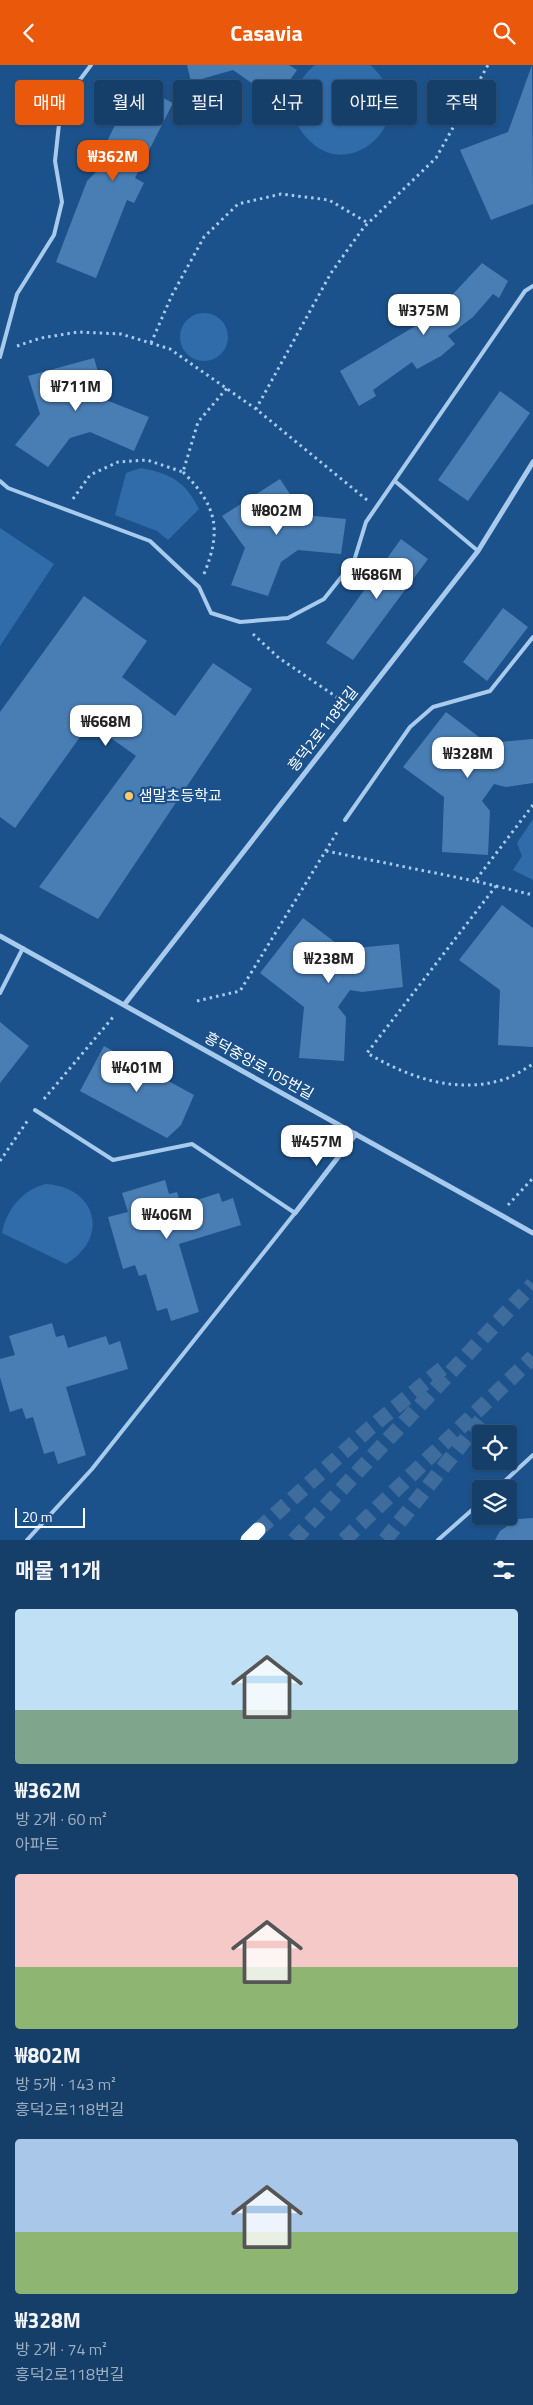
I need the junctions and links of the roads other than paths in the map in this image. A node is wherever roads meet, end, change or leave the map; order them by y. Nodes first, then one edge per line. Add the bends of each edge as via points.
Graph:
1 (91, 65) edge
2 (533, 286) edge
3 (0, 357) edge
4 (533, 462) edge
5 (0, 481) edge
6 (396, 482) junction
7 (478, 551) junction
8 (533, 637) edge
9 (345, 820) road end
10 (0, 936) edge
11 (23, 949) junction
12 (0, 993) edge
13 (124, 1005) junction
14 (35, 1110) road end
15 (356, 1134) junction
16 (295, 1213) junction
17 (533, 1233) edge
18 (533, 1455) edge
19 (506, 1480) edge
20 (472, 1510) edge
21 (27, 1540) edge
22 (438, 1540) edge

1 - 3 lane via 67,97 59,124 55,161 62,202 54,235 17,294
2 - 6 lane via 525,291
4 - 7 street, 흥덕2로118번길
5 - 6 lane via 8,488 150,541 199,587 211,613 240,622 288,618 324,599 354,561 366,523
6 - 7 lane
7 - 13 street, 흥덕2로118번길
8 - 9 lane via 490,691 433,707 410,727
10 - 11 street, 흥덕중앙로105번길
11 - 12 lane
11 - 13 street, 흥덕중앙로105번길
13 - 15 street, 흥덕중앙로105번길
14 - 16 lane via 113,1160 192,1144
15 - 16 street
15 - 17 street, 흥덕중앙로105번길
16 - 21 lane via 92,1469
18 - 19 lane
20 - 22 lane

